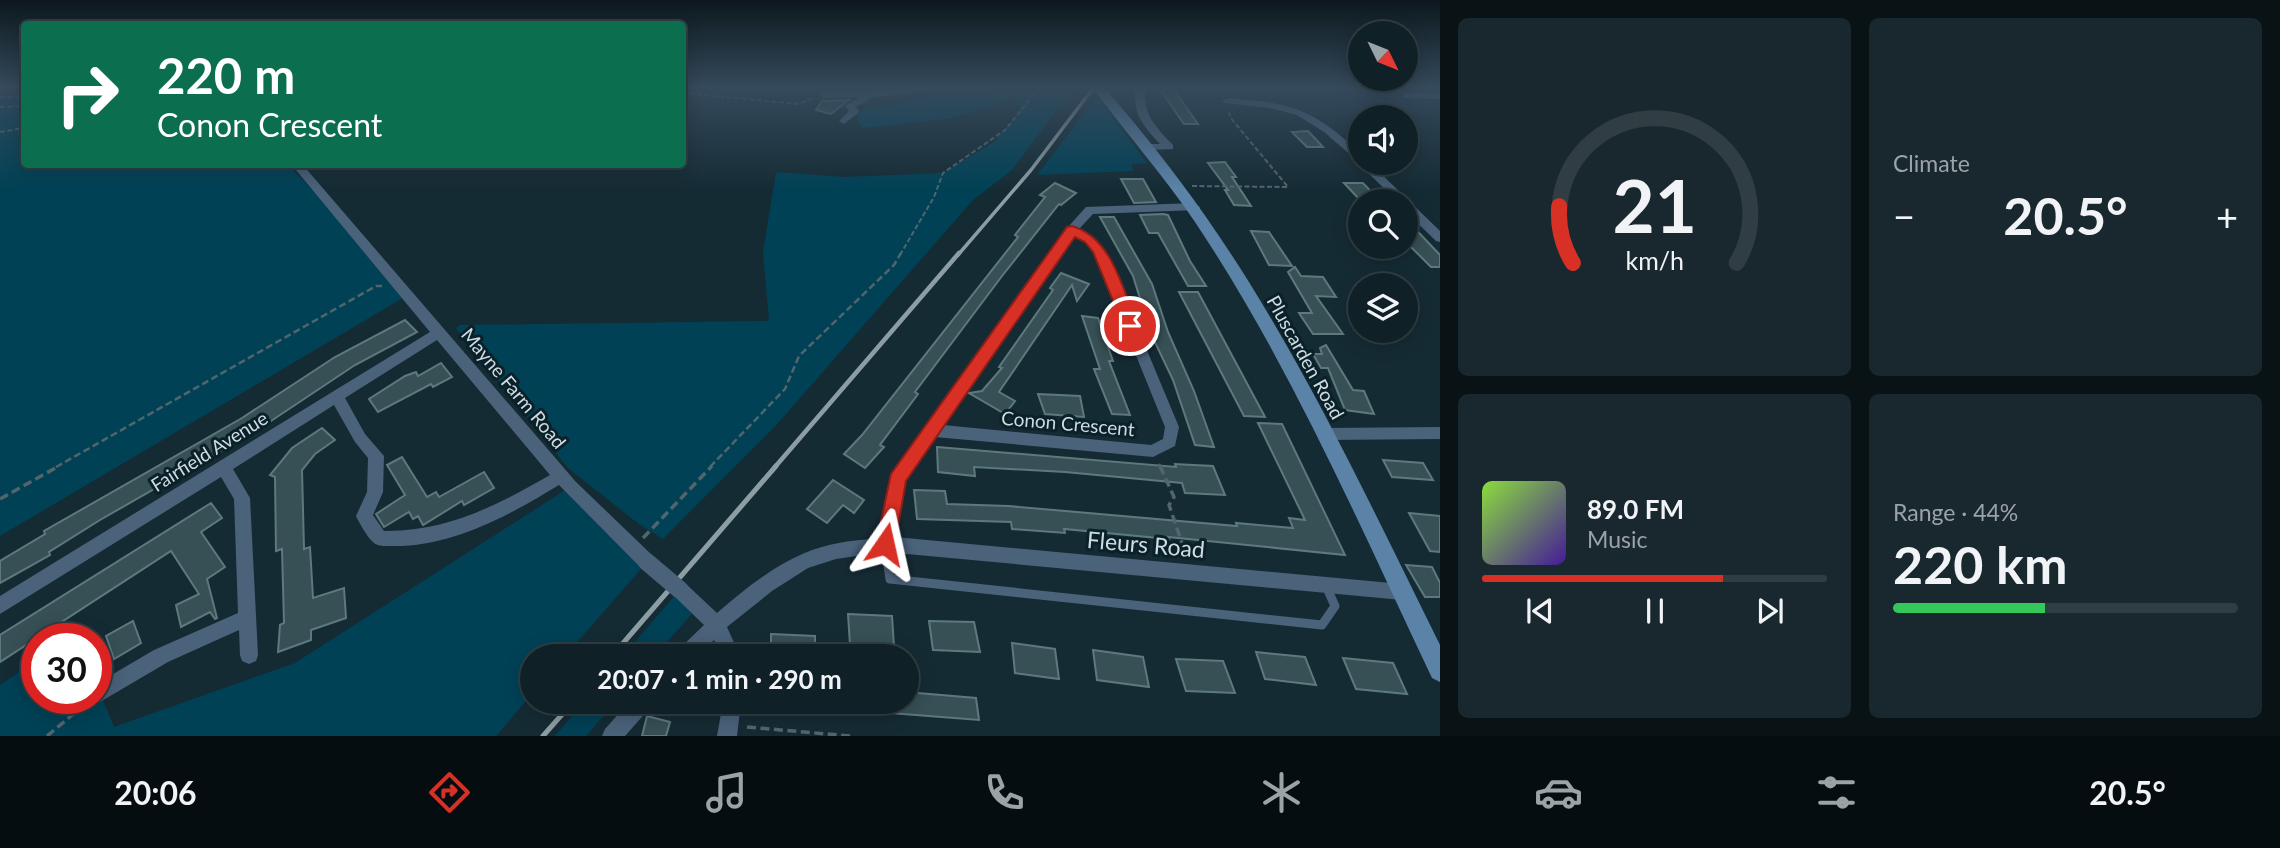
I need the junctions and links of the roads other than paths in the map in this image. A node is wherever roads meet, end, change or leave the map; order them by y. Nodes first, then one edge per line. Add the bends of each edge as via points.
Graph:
1 (1128, 121) edge
2 (1146, 121) edge
3 (1317, 121) edge
4 (1148, 146) junction
5 (1348, 147) edge
6 (299, 168) edge
7 (1376, 175) edge
8 (1390, 189) edge
9 (1194, 207) junction
10 (1418, 217) edge
11 (1072, 230) junction
12 (1440, 238) edge
13 (440, 332) junction
14 (336, 397) junction
15 (930, 430) junction
16 (1440, 433) edge
17 (1326, 435) junction
18 (223, 467) junction
19 (561, 476) junction
20 (885, 544) junction
21 (1324, 583) junction
22 (1402, 592) junction
23 (0, 606) edge
24 (246, 618) junction
25 (716, 624) junction
26 (697, 644) edge
27 (725, 644) edge
28 (249, 655) dead end
29 (1440, 670) edge
30 (112, 685) edge
31 (631, 714) edge
32 (612, 736) edge

1 - 4 main road, Pluscarden Road
2 - 4 street via 1168,147
3 - 5 street
4 - 9 main road, Pluscarden Road
6 - 13 street, Mayne Farm Road
7 - 8 street
9 - 11 street via 1090,210
9 - 17 main road, Pluscarden Road
10 - 12 street
11 - 15 street
11 - 15 street, Conon Crescent via 1099,250 1172,427 1170,442 1153,450
13 - 14 street, Fairfield Avenue
13 - 19 street, Mayne Farm Road
14 - 18 street, Fairfield Avenue
14 - 19 street via 376,456 375,492 364,516 380,538 420,537 464,524 508,508
15 - 20 street via 897,479
16 - 17 street
17 - 22 main road, Pluscarden Road
18 - 23 street, Fairfield Avenue
18 - 24 street via 242,498
19 - 25 street, Mayne Farm Road, bridge
20 - 21 street, Fleurs Road
20 - 21 lane via 890,579 1322,625 1335,606
20 - 25 street, Fleurs Road via 820,555 772,581
21 - 22 street, Fleurs Road
22 - 29 main road, Pluscarden Road
24 - 28 street
24 - 30 street via 161,656
25 - 26 street, Fleurs Road
25 - 27 street
31 - 32 street

